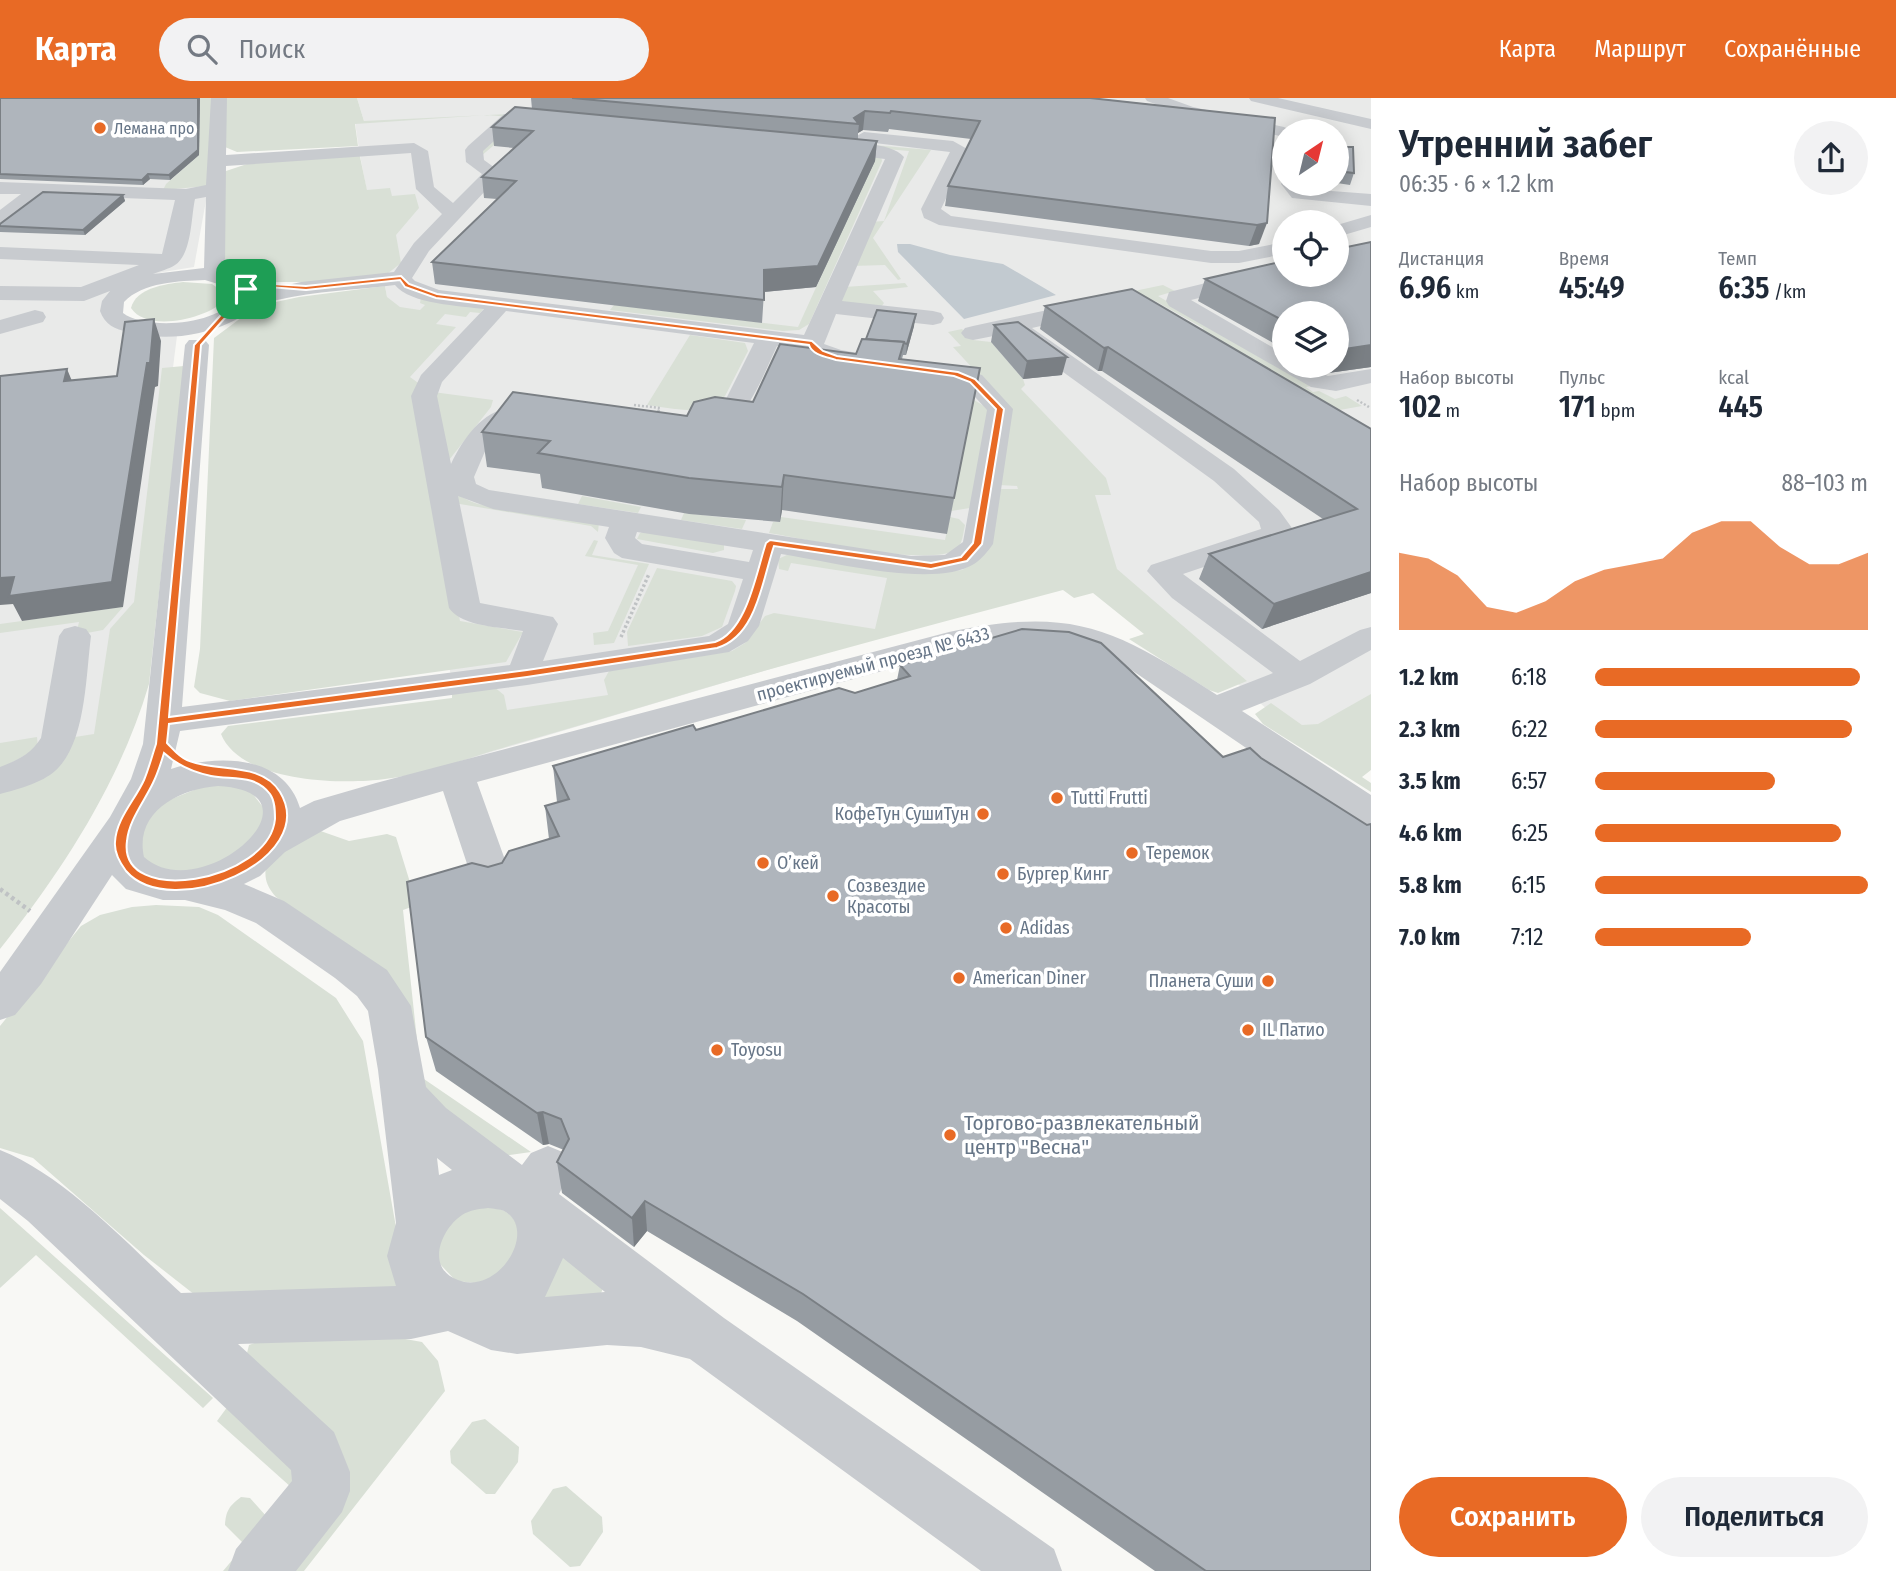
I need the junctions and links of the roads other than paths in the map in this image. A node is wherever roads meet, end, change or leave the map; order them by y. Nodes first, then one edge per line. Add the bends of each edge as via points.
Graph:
1 (219, 98) edge
2 (1153, 98) edge
3 (1257, 98) edge
4 (552, 122) edge
5 (1371, 124) edge
6 (1272, 129) edge
7 (217, 161) junction
8 (0, 188) edge
9 (40, 189) junction
10 (215, 190) junction
11 (186, 195) junction
12 (1322, 196) edge
13 (1371, 200) edge
14 (452, 213) junction
15 (0, 220) edge
16 (1371, 221) edge
17 (1349, 227) edge
18 (1272, 250) edge
19 (0, 253) edge
20 (213, 260) junction
21 (170, 268) junction
22 (1272, 273) edge
23 (401, 278) junction
24 (238, 288) junction
25 (0, 293) edge
26 (82, 300) junction
27 (1118, 302) edge
28 (500, 305) junction
29 (828, 306) junction
30 (111, 308) junction
31 (222, 317) junction
32 (933, 318) dead end
33 (1, 320) edge
34 (1013, 325) junction
35 (152, 330) junction
36 (973, 333) dead end
37 (769, 337) junction
38 (812, 343) junction
39 (198, 345) junction
40 (1272, 357) edge
41 (1371, 376) edge
42 (1310, 378) edge
43 (641, 416) edge
44 (553, 417) edge
45 (626, 521) junction
46 (766, 558) junction
47 (75, 636) dead end
48 (1371, 637) edge
49 (527, 674) junction
50 (1298, 676) junction
51 (1214, 709) junction
52 (163, 732) junction
53 (211, 772) junction
54 (456, 775) junction
55 (0, 781) edge
56 (275, 793) junction
57 (376, 796) junction
58 (1371, 814) edge
59 (128, 820) junction
60 (266, 848) junction
61 (173, 884) junction
62 (494, 885) edge
63 (270, 912) junction
64 (58, 926) junction
65 (0, 1002) edge
66 (403, 1094) junction
67 (0, 1174) edge
68 (530, 1191) junction
69 (421, 1224) junction
70 (453, 1306) junction
71 (173, 1320) junction
72 (705, 1337) junction
73 (258, 1571) edge
74 (1032, 1571) edge

1 - 7 street
2 - 6 street via 1188,111
3 - 5 street
4 - 14 street via 510,118 474,150 475,162 498,169
7 - 10 street
7 - 14 street via 414,148 419,151 425,189
8 - 9 street
9 - 11 street
9 - 15 street
10 - 11 street
10 - 20 street
11 - 21 street
12 - 13 street
14 - 23 street
16 - 17 street
18 - 29 street via 1211,257 946,221 931,214 960,153 958,148 808,138 895,157
19 - 21 street
20 - 21 street
20 - 24 street via 215,268
21 - 24 street via 205,274
21 - 26 street
21 - 30 street via 117,297
22 - 40 street via 1177,297 1177,301
23 - 24 street via 264,296
23 - 28 street via 421,292
24 - 31 street
25 - 26 street
26 - 30 street
26 - 33 street
27 - 34 street
28 - 37 street
28 - 49 street via 430,380 424,396 465,608 542,624 526,661
29 - 32 street
29 - 38 street
30 - 33 street
30 - 35 street via 124,324
31 - 35 street via 188,327
31 - 39 street
34 - 36 street
34 - 50 street via 1224,475 1275,520 1277,528 1271,535 1162,571 1182,591
35 - 39 street
37 - 38 street
37 - 43 street via 734,409 723,418 689,427
38 - 46 street via 813,348 836,358 909,361 973,380 1000,409 981,534 972,552 949,564
39 - 52 street
41 - 42 street via 1333,386
44 - 45 street via 519,414 498,419 462,465 458,474 461,485 493,501
45 - 46 street
45 - 46 street via 620,538 625,547 656,557
46 - 49 street via 743,626 728,641
47 - 55 street via 59,738 47,758 35,767
48 - 50 street
49 - 52 street
50 - 51 street
51 - 54 street, проектируемый проезд № 6433 via 1108,643 1061,629 1008,629
51 - 58 street, проектируемый проезд № 6433
52 - 53 street via 181,762
52 - 59 street via 149,781
53 - 56 street via 249,775
53 - 59 street via 165,786
54 - 57 street, проектируемый проезд № 6433
54 - 62 street
56 - 57 street via 330,799
56 - 60 street via 281,807 280,824
57 - 60 street via 327,811
59 - 61 street via 120,843 124,860 136,874
59 - 64 street
60 - 61 street via 239,870 216,880
60 - 63 street via 255,873 256,892
61 - 63 street via 225,893
61 - 64 street via 133,886 99,897
63 - 66 street via 372,983 389,1006
64 - 65 street
66 - 68 street via 429,1123
66 - 69 street
67 - 71 street via 46,1204
68 - 69 street via 481,1183 457,1190 436,1204
68 - 70 street via 542,1240 530,1277 498,1303 471,1309
68 - 72 street
69 - 70 street via 414,1243 417,1271 432,1295
70 - 71 street via 411,1312
70 - 72 street via 491,1323 517,1327 607,1318
71 - 73 street via 314,1452 321,1472 321,1491
72 - 74 street

